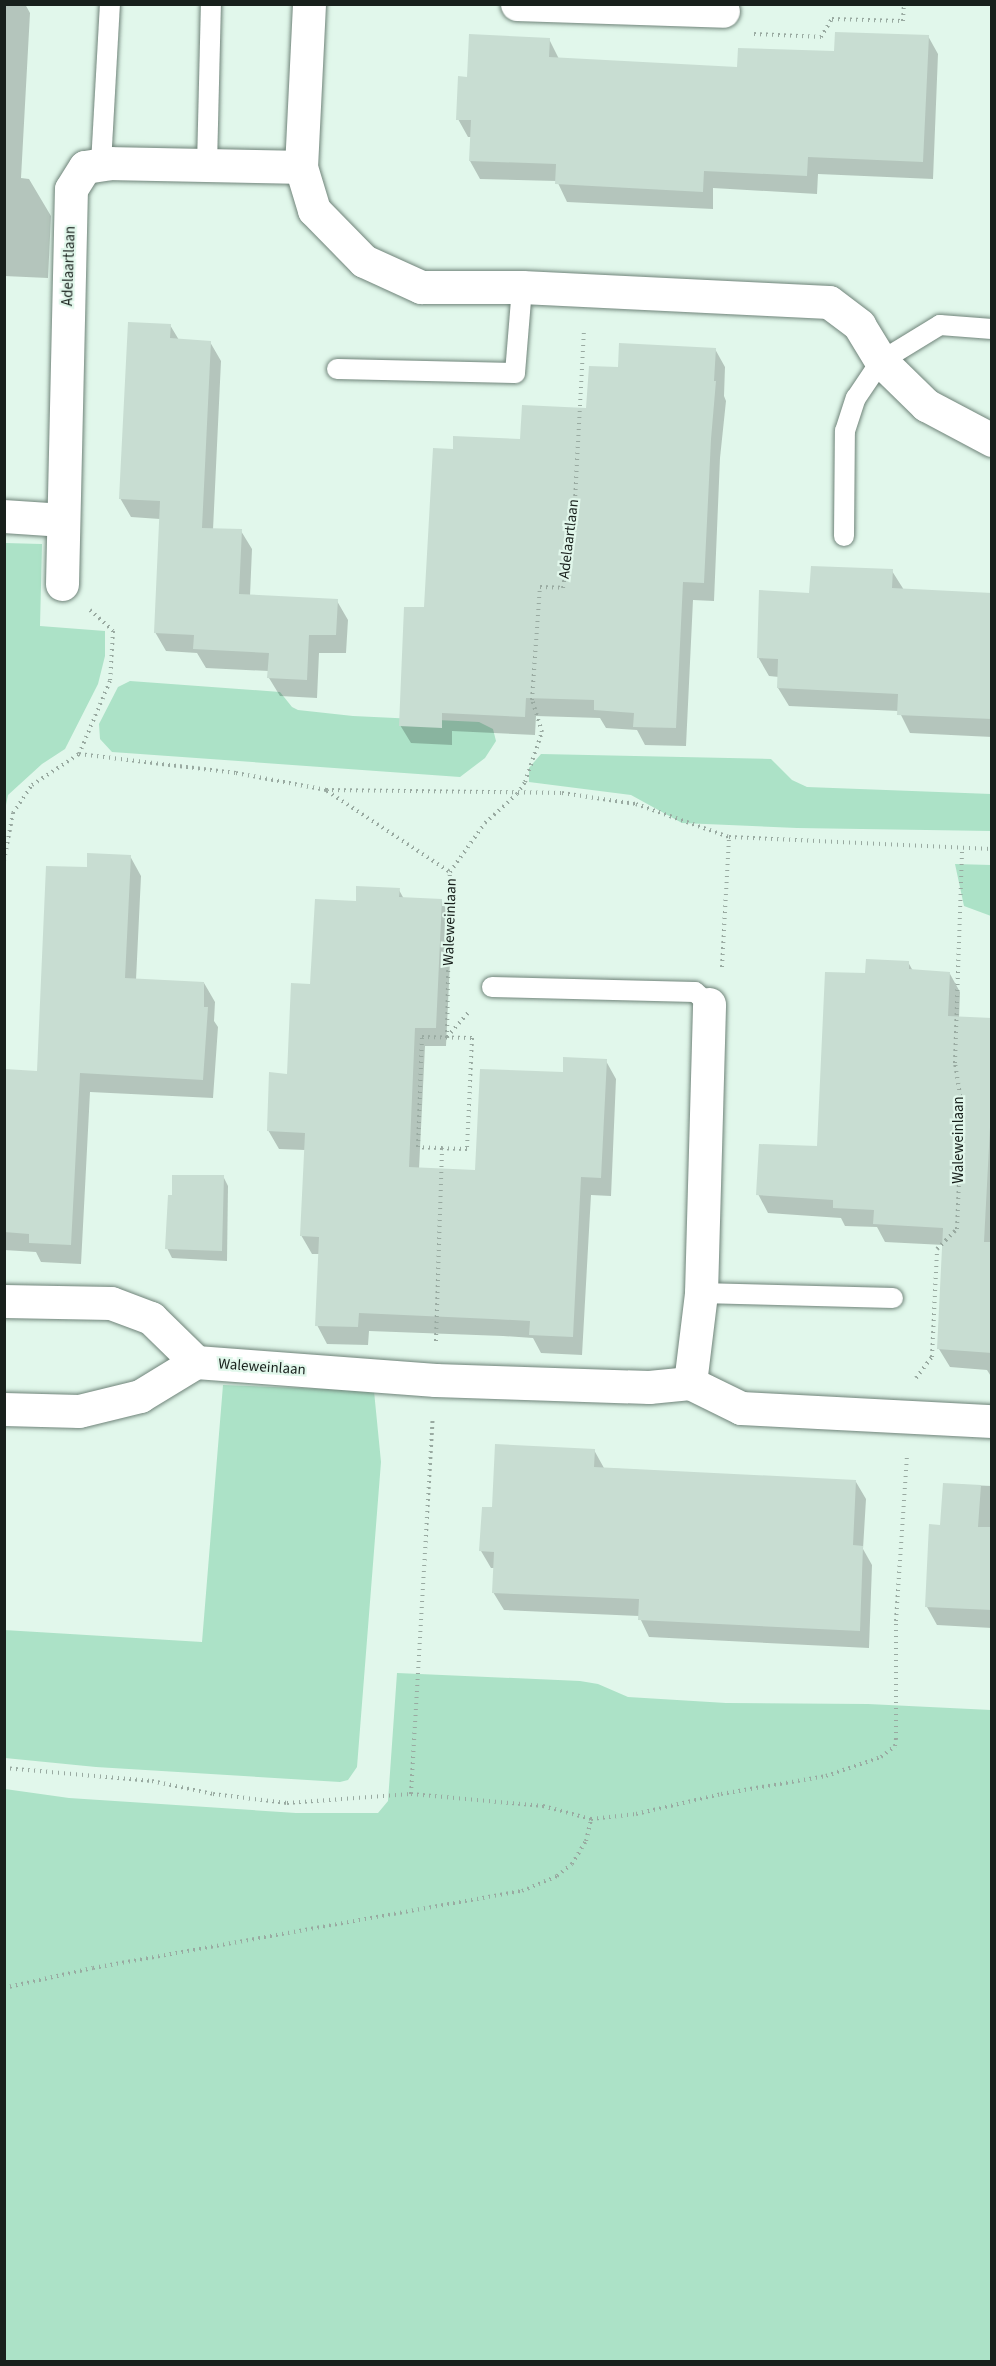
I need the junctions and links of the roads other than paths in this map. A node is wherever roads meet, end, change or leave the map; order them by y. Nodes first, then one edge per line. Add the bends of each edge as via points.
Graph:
1 (110, 4) edge
2 (211, 4) edge
3 (309, 4) edge
4 (517, 4) edge
5 (723, 11) road end
6 (101, 164) junction
7 (207, 165) junction
8 (301, 167) junction
9 (522, 286) junction
10 (992, 328) edge
11 (881, 361) junction
12 (337, 369) dead end
13 (992, 440) edge
14 (4, 516) edge
15 (62, 520) junction
16 (844, 536) dead end
17 (62, 584) road end
18 (492, 987) dead end
19 (709, 1004) joint
20 (701, 1293) junction
21 (893, 1298) dead end
22 (4, 1301) edge
23 (196, 1362) junction
24 (690, 1383) junction
25 (4, 1409) edge
26 (992, 1421) edge

1 - 6 lane
2 - 7 lane
3 - 8 street
4 - 5 street
6 - 7 street
6 - 15 street, Adelaartlaan via 85,167 71,189
7 - 8 street
8 - 9 street via 314,210 364,261 421,287
9 - 11 street via 829,302 859,325
9 - 12 lane via 515,373
10 - 11 lane via 940,325
11 - 13 street via 926,405
11 - 16 lane via 856,398 845,431
14 - 15 street
15 - 17 street, Adelaartlaan
18 - 19 lane via 695,993
19 - 20 street
20 - 21 lane
20 - 24 street
22 - 23 street, Waleweinlaan via 111,1303 151,1318
23 - 24 street, Waleweinlaan via 435,1380 650,1387
23 - 25 street, Waleweinlaan via 140,1396 79,1411
24 - 26 street via 741,1408

